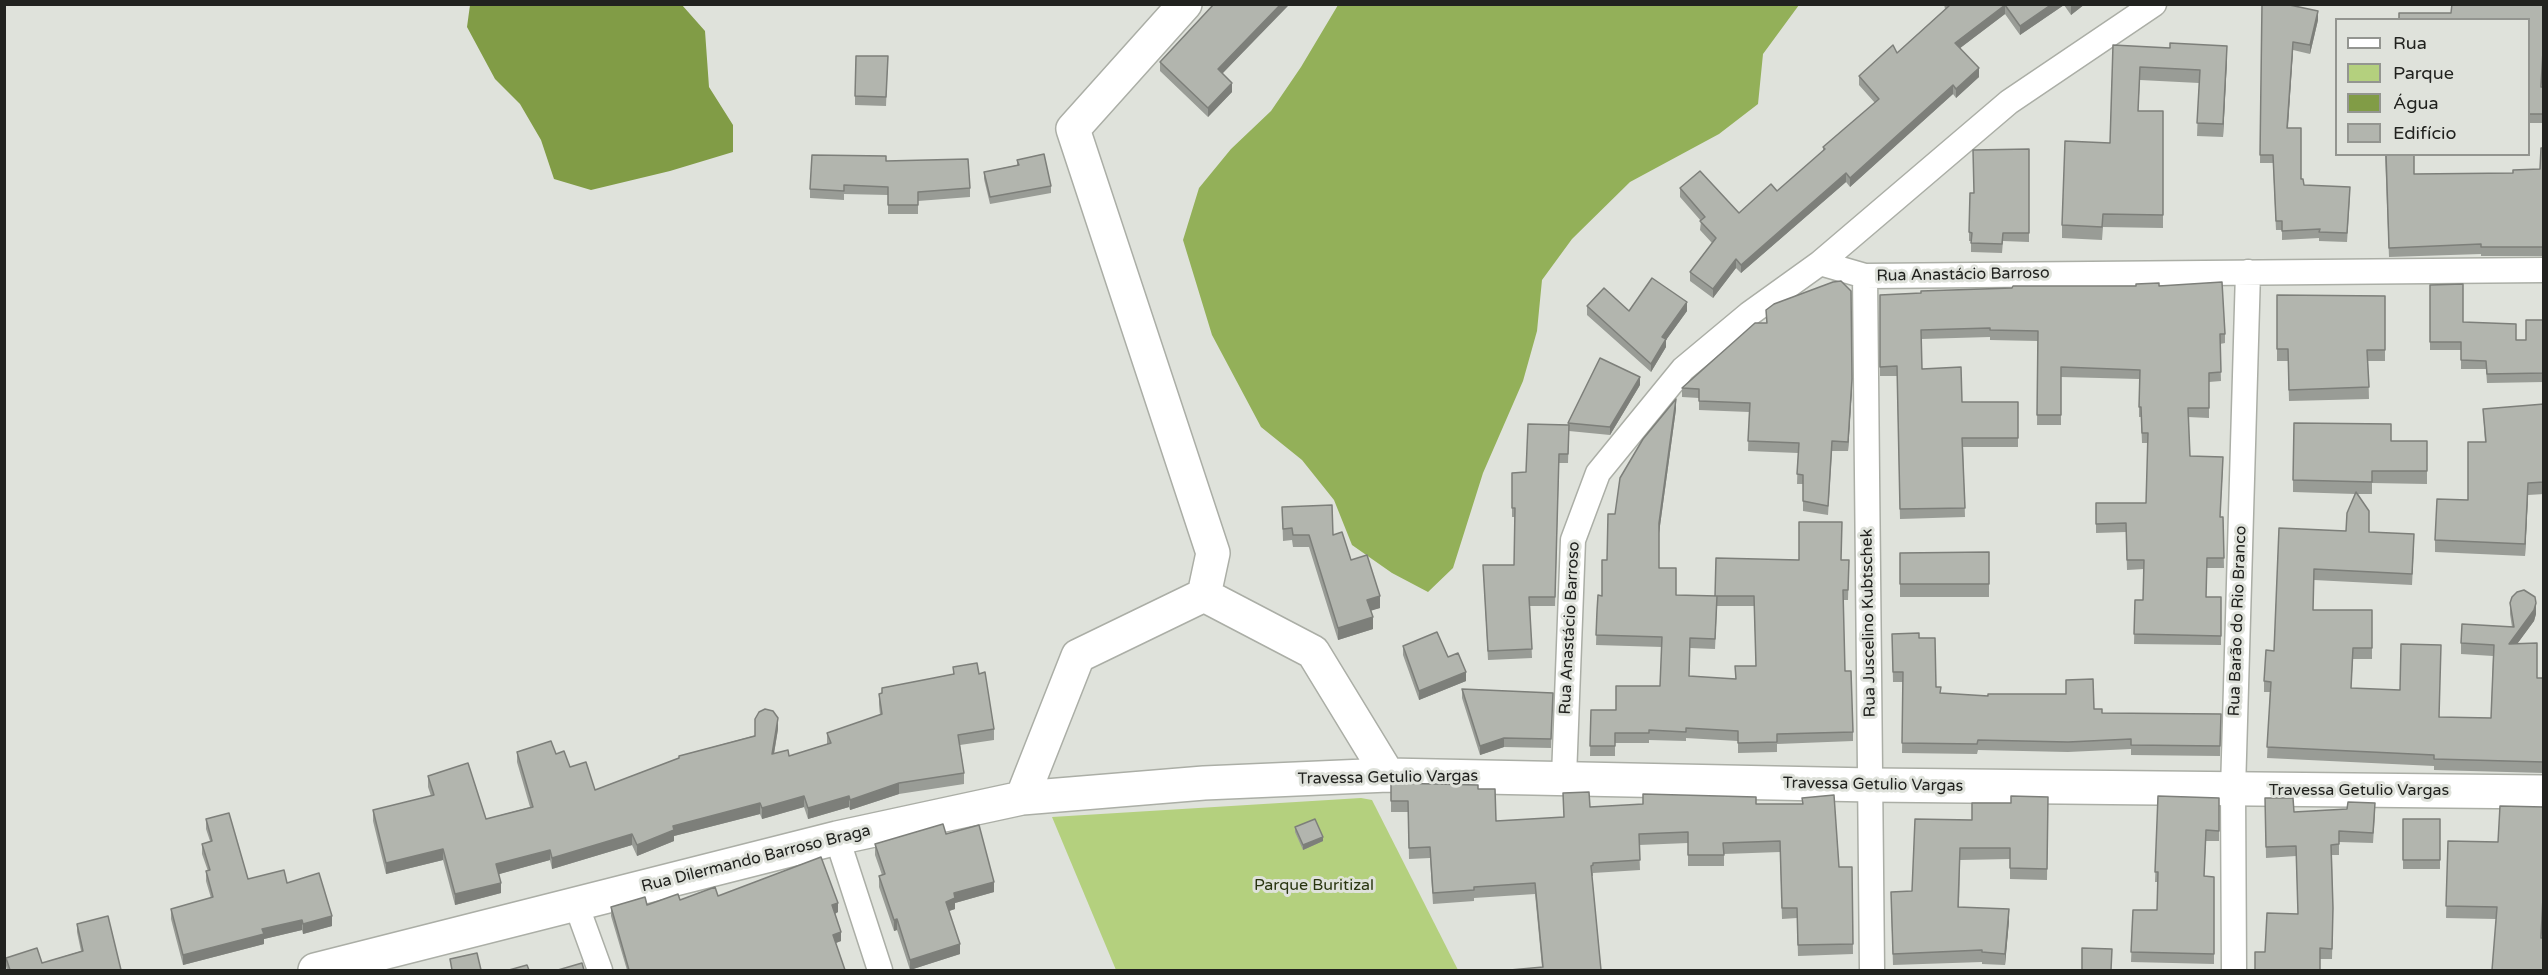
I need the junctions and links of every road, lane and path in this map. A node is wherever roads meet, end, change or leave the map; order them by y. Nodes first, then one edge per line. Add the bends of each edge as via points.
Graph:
1 (1185, 4) edge
2 (2154, 4) edge
3 (1820, 263) junction
4 (2544, 270) edge
5 (2248, 272) junction
6 (1865, 276) junction
7 (1204, 595) junction
8 (1388, 775) junction
9 (1563, 777) junction
10 (1204, 783) joint
11 (1872, 785) junction
12 (2233, 790) junction
13 (2544, 792) edge
14 (1022, 798) junction
15 (837, 838) junction
16 (576, 904) junction
17 (320, 970) edge
18 (600, 970) edge
19 (880, 970) edge
20 (1872, 970) edge
21 (2234, 970) edge

1 - 7 street via 1073,129 1214,553
2 - 3 street via 2009,102
3 - 6 street, Rua Anastácio Barroso
3 - 9 street, Rua Anastácio Barroso via 1749,314 1683,369 1598,473 1573,540
4 - 5 street, Rua Anastácio Barroso
5 - 6 street, Rua Anastácio Barroso
5 - 12 street, Rua Barão do Rio Branco
6 - 11 street, Rua Juscelino Kubtschek
7 - 8 street via 1313,652
7 - 14 street via 1078,656
8 - 9 street, Travessa Getulio Vargas
8 - 10 street, Travessa Getulio Vargas
9 - 11 street, Travessa Getulio Vargas
10 - 14 street, Rua Dilermando Barroso Braga
11 - 12 street, Travessa Getulio Vargas
11 - 20 street, Rua Juscelino Kubtschek
12 - 13 street, Travessa Getulio Vargas
12 - 21 street, Rua Barão do Rio Branco
14 - 15 street, Rua Dilermando Barroso Braga
15 - 16 street, Rua Dilermando Barroso Braga
15 - 19 street
16 - 17 street, Rua Dilermando Barroso Braga
16 - 18 street

